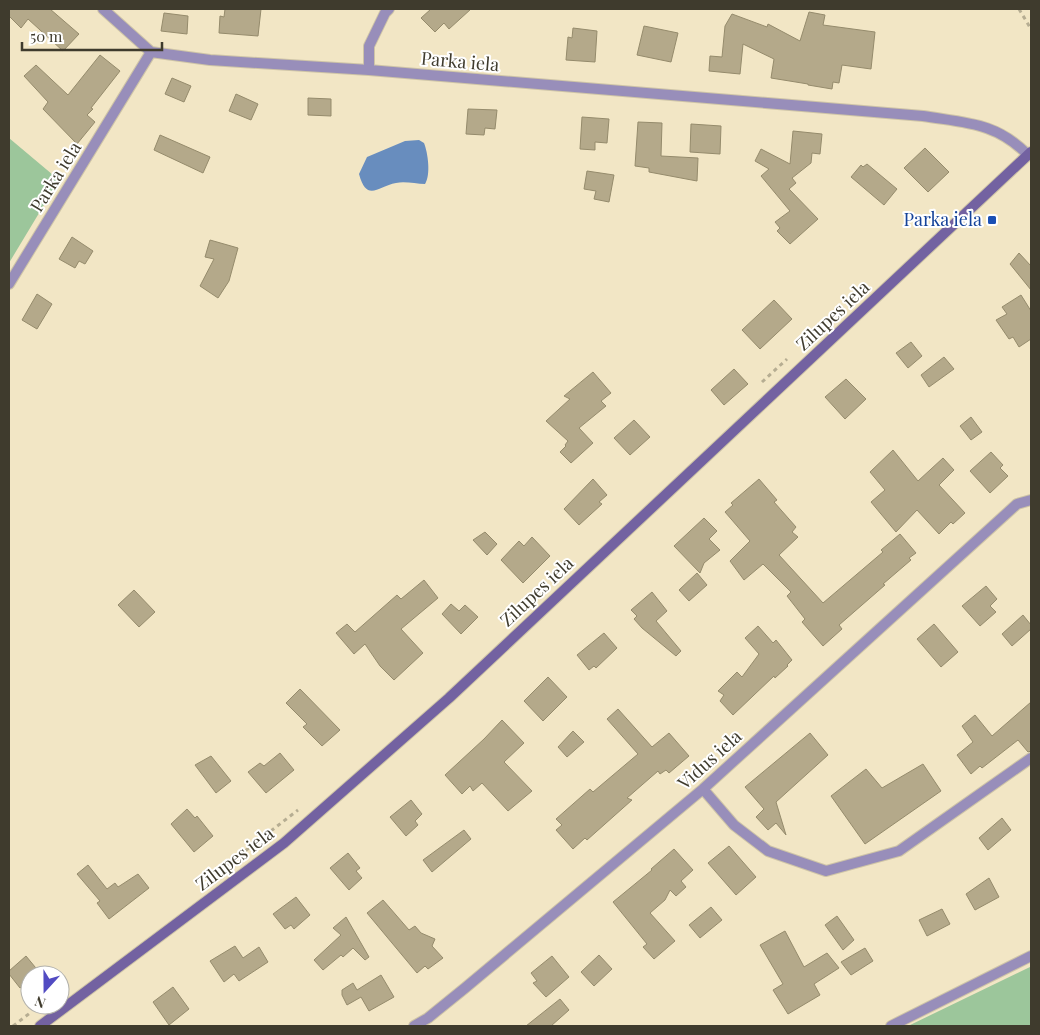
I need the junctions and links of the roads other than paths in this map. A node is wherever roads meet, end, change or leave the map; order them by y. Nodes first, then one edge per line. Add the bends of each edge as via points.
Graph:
1 (103, 9) edge
2 (389, 9) edge
3 (151, 52) junction
4 (369, 70) junction
5 (1030, 154) edge
6 (9, 284) edge
7 (1031, 500) edge
8 (1031, 758) edge
9 (703, 789) junction
10 (1031, 956) edge
11 (40, 1026) edge
12 (414, 1026) edge
13 (891, 1026) edge

1 - 3 street
2 - 4 street via 369,46
3 - 4 street, Parka iela via 210,60
3 - 6 street, Parka iela
4 - 5 street, Parka iela via 923,116 981,125 1001,133
5 - 11 main road, Zilupes iela via 359,779 284,843
7 - 9 street, Vidus iela via 1018,504
8 - 9 street via 899,851 826,871 768,851 734,825
9 - 12 street, Vidus iela via 465,988
10 - 13 street

